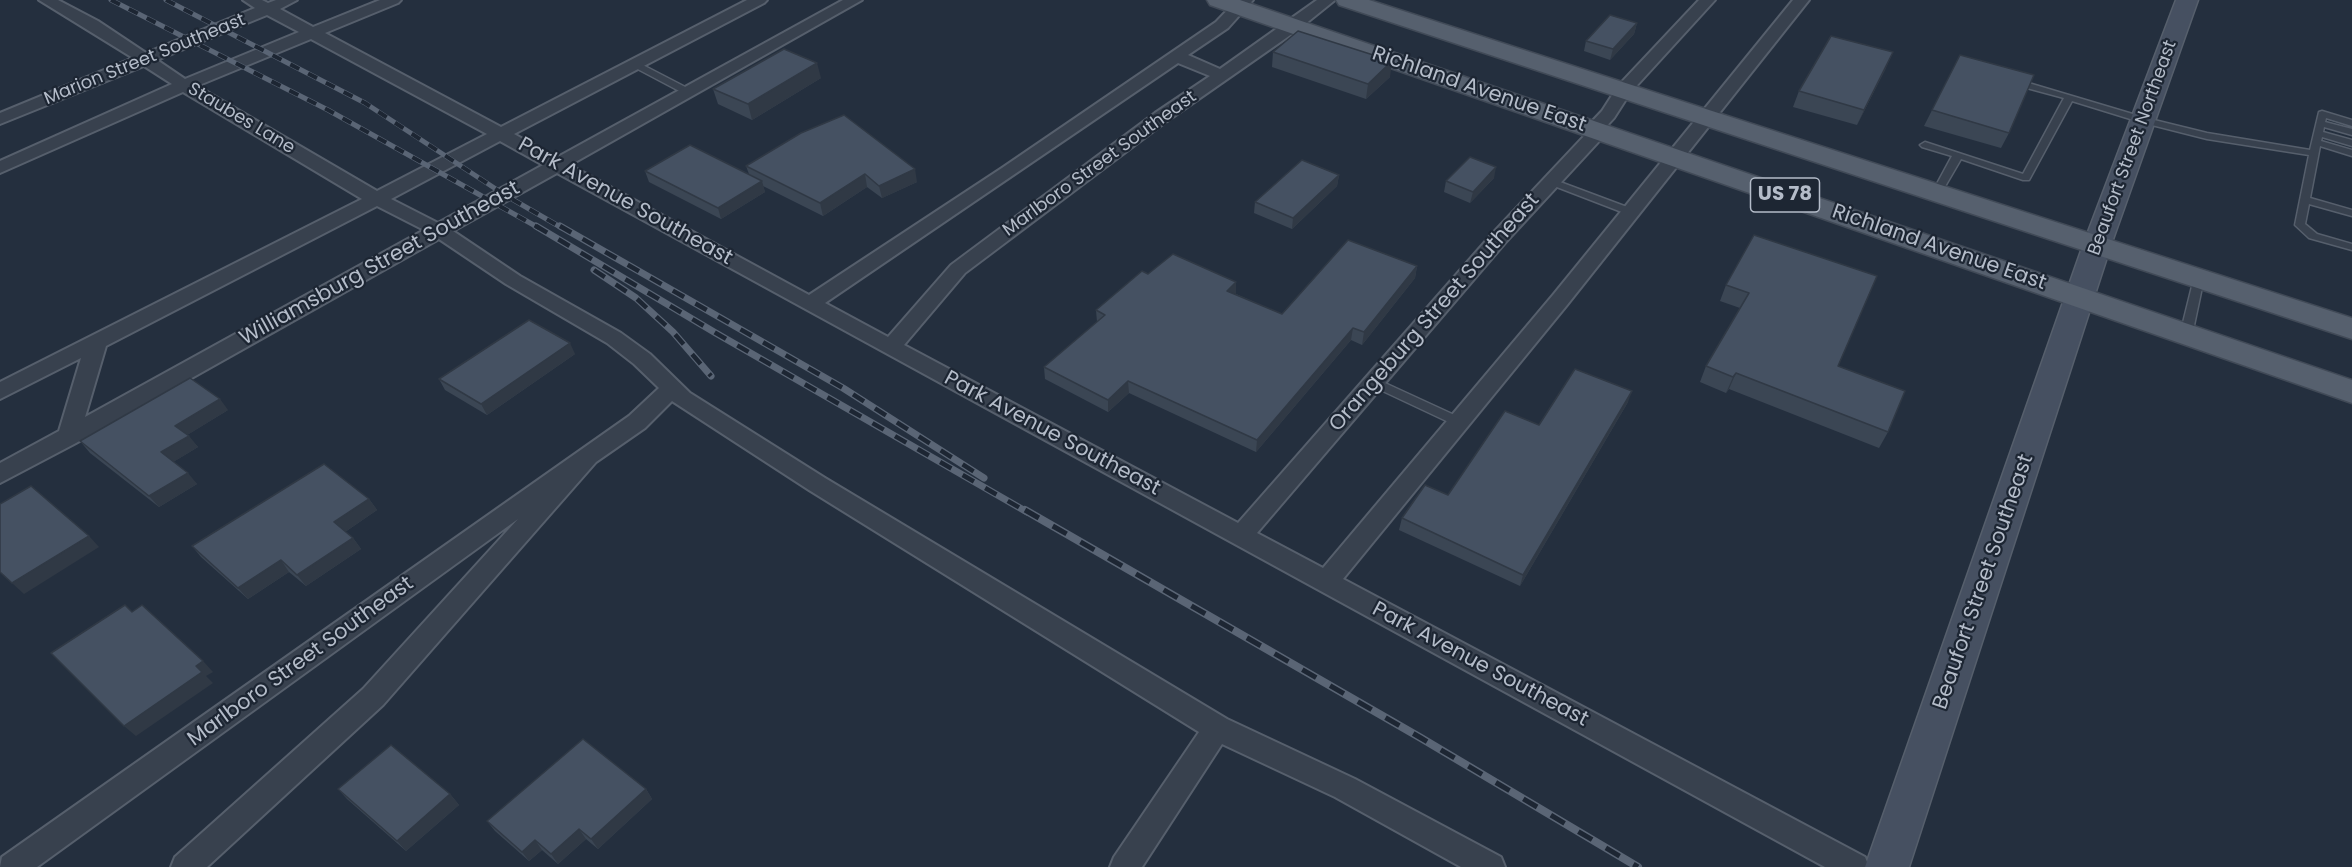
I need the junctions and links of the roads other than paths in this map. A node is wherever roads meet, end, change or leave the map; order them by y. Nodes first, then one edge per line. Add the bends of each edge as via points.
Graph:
1 (47, 0) edge
2 (289, 0) edge
3 (393, 0) edge
4 (759, 0) edge
5 (854, 0) edge
6 (1327, 0) edge
7 (1347, 0) edge
8 (1707, 0) edge
9 (1801, 0) edge
10 (2187, 0) edge
11 (1234, 2) edge
12 (259, 4) edge
13 (1293, 26) junction
14 (315, 33) junction
15 (1176, 56) junction
16 (147, 59) junction
17 (635, 64) junction
18 (1222, 75) junction
19 (2007, 80) edge
20 (184, 86) junction
21 (1624, 90) junction
22 (688, 93) junction
23 (2069, 97) junction
24 (1706, 117) junction
25 (0, 119) edge
26 (2143, 120) junction
27 (2352, 123) edge
28 (1593, 130) junction
29 (2352, 132) edge
30 (500, 134) junction
31 (2317, 138) junction
32 (2352, 142) edge
33 (1925, 145) dead end
34 (2352, 153) edge
35 (1958, 155) junction
36 (1675, 158) junction
37 (558, 166) junction
38 (0, 168) edge
39 (1552, 182) junction
40 (1937, 193) junction
41 (376, 199) junction
42 (2304, 199) junction
43 (1631, 212) junction
44 (2350, 216) edge
45 (440, 231) junction
46 (2348, 242) edge
47 (2097, 245) junction
48 (2199, 278) junction
49 (2080, 297) junction
50 (811, 303) junction
51 (2352, 328) edge
52 (2186, 335) junction
53 (98, 341) junction
54 (891, 347) junction
55 (1374, 382) junction
56 (672, 388) junction
57 (0, 391) edge
58 (2352, 393) edge
59 (1459, 422) junction
60 (68, 437) junction
61 (588, 456) junction
62 (0, 474) edge
63 (1241, 536) junction
64 (1326, 582) junction
65 (1217, 728) junction
66 (13, 867) edge
67 (186, 867) edge
68 (1125, 867) edge
69 (1490, 867) edge
70 (1854, 867) edge
71 (1887, 867) edge

1 - 16 street, Staubes Lane
2 - 12 street, Marion Street Southeast
3 - 14 street, Marion Street Southeast
4 - 17 street
5 - 22 street, Williamsburg Street Southeast
6 - 13 street, Marlboro Street Southeast
7 - 21 main road, Richland Avenue East / US 78
8 - 21 street, Orangeburg Street Southeast
9 - 24 street
10 - 26 street, Beaufort Street Northeast
11 - 13 main road, Richland Avenue East / US 78
11 - 15 street via 1222,25
12 - 14 street, Park Avenue Southeast
12 - 16 street, Marion Street Southeast
13 - 18 street, Marlboro Street Southeast
13 - 28 main road, Richland Avenue East / US 78
14 - 20 street, Marion Street Southeast
14 - 30 street, Park Avenue Southeast
15 - 18 street
15 - 50 street
16 - 20 street, Staubes Lane
16 - 25 street, Marion Street Southeast
17 - 22 lane
17 - 30 street
18 - 54 street, Marlboro Street Southeast via 958,269
19 - 23 lane
20 - 38 street, Marion Street Southeast
20 - 41 street, Staubes Lane
21 - 24 main road, Richland Avenue East / US 78
21 - 28 street, Orangeburg Street Southeast
22 - 37 street, Williamsburg Street Southeast
23 - 26 lane
23 - 35 lane via 2026,178
24 - 36 street
24 - 40 main road, Richland Avenue East / US 78
26 - 31 lane via 2207,136
26 - 47 street, Beaufort Street Northeast
27 - 31 lane via 2322,114
28 - 36 main road, Richland Avenue East / US 78
28 - 39 street, Orangeburg Street Southeast via 1595,135
29 - 31 lane
30 - 37 street, Park Avenue Southeast
30 - 41 street
31 - 32 lane
31 - 34 lane
31 - 42 lane
33 - 35 lane
35 - 40 lane
36 - 43 street
36 - 49 main road, Richland Avenue East / US 78
37 - 45 street, Williamsburg Street Southeast
37 - 50 street, Park Avenue Southeast
39 - 43 lane
39 - 55 street, Orangeburg Street Southeast
40 - 47 main road, Richland Avenue East / US 78
41 - 45 street, Staubes Lane
41 - 53 street
42 - 44 lane
42 - 46 lane via 2300,225 2313,236
43 - 59 street
45 - 56 street via 513,280 614,338
45 - 60 street, Williamsburg Street Southeast
47 - 48 main road, Richland Avenue East / US 78
47 - 49 street, Beaufort Street Northeast
48 - 51 main road, Richland Avenue East / US 78
48 - 52 lane
49 - 52 main road, Richland Avenue East / US 78
49 - 71 street, Beaufort Street Southeast
50 - 54 street, Park Avenue Southeast
52 - 58 main road, Richland Avenue East / US 78
53 - 57 street
53 - 60 street
54 - 63 street, Park Avenue Southeast
55 - 59 lane
55 - 63 street, Orangeburg Street Southeast
56 - 61 street, Marlboro Street Southeast via 637,422
56 - 65 street via 817,484
59 - 64 street
60 - 62 street, Williamsburg Street Southeast
61 - 66 street, Marlboro Street Southeast
61 - 67 street, Marlboro Street Southeast via 373,697
63 - 64 street, Park Avenue Southeast
64 - 70 street, Park Avenue Southeast
65 - 68 street
65 - 69 street via 1345,788

